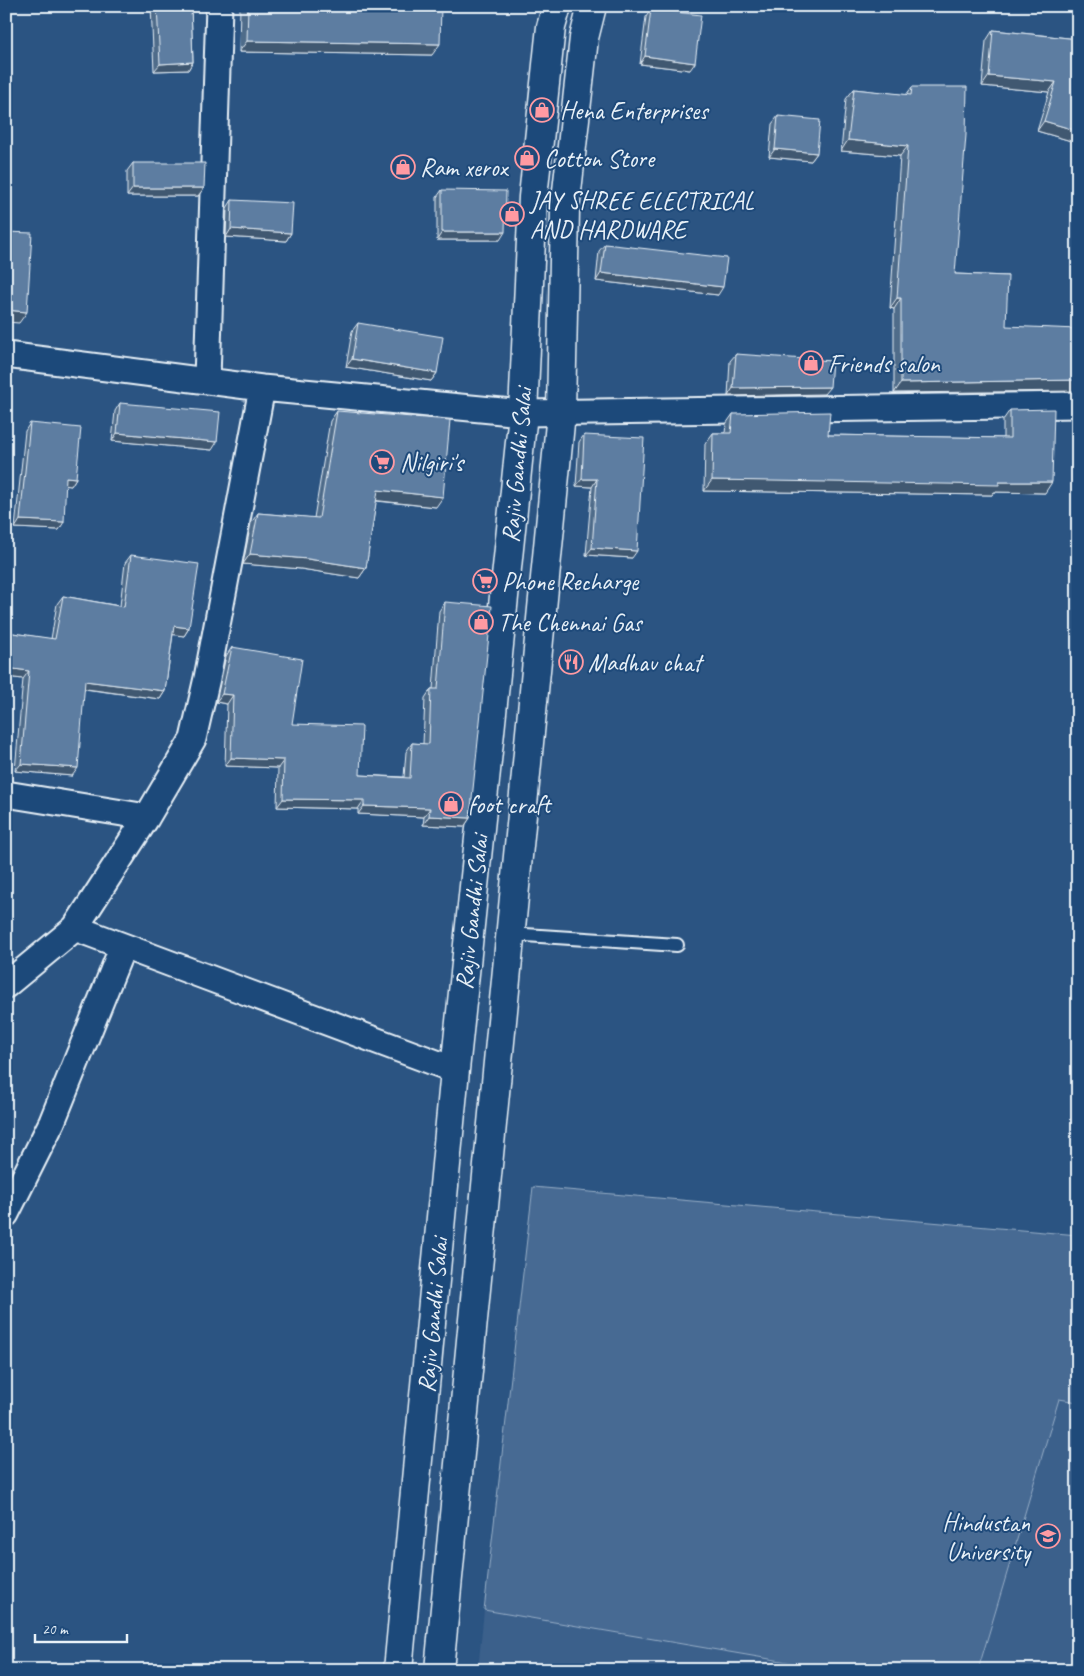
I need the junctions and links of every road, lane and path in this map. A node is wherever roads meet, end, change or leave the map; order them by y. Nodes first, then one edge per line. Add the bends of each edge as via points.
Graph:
1 (219, 6) edge
2 (557, 6) edge
3 (592, 6) edge
4 (6, 355) edge
5 (207, 379) junction
6 (262, 388) junction
7 (1078, 405) edge
8 (523, 413) junction
9 (561, 413) junction
10 (6, 794) edge
11 (147, 817) junction
12 (75, 928) junction
13 (510, 934) junction
14 (677, 945) dead end
15 (123, 946) junction
16 (6, 985) edge
17 (455, 1070) junction
18 (6, 1214) edge
19 (398, 1670) edge
20 (439, 1670) edge

1 - 5 street
2 - 8 main road, Rajiv Gandhi Salai via 551,27 533,197
3 - 9 main road, Rajiv Gandhi Salai via 584,38 565,210
4 - 5 street
5 - 6 street
6 - 8 street
6 - 11 street via 193,739
7 - 9 street
8 - 9 street
8 - 17 main road, Rajiv Gandhi Salai
9 - 13 main road, Rajiv Gandhi Salai
10 - 11 street
11 - 12 street
12 - 15 street
12 - 16 street
13 - 14 lane
13 - 20 main road, Rajiv Gandhi Salai
15 - 17 street
15 - 18 street via 52,1122
17 - 19 main road, Rajiv Gandhi Salai

